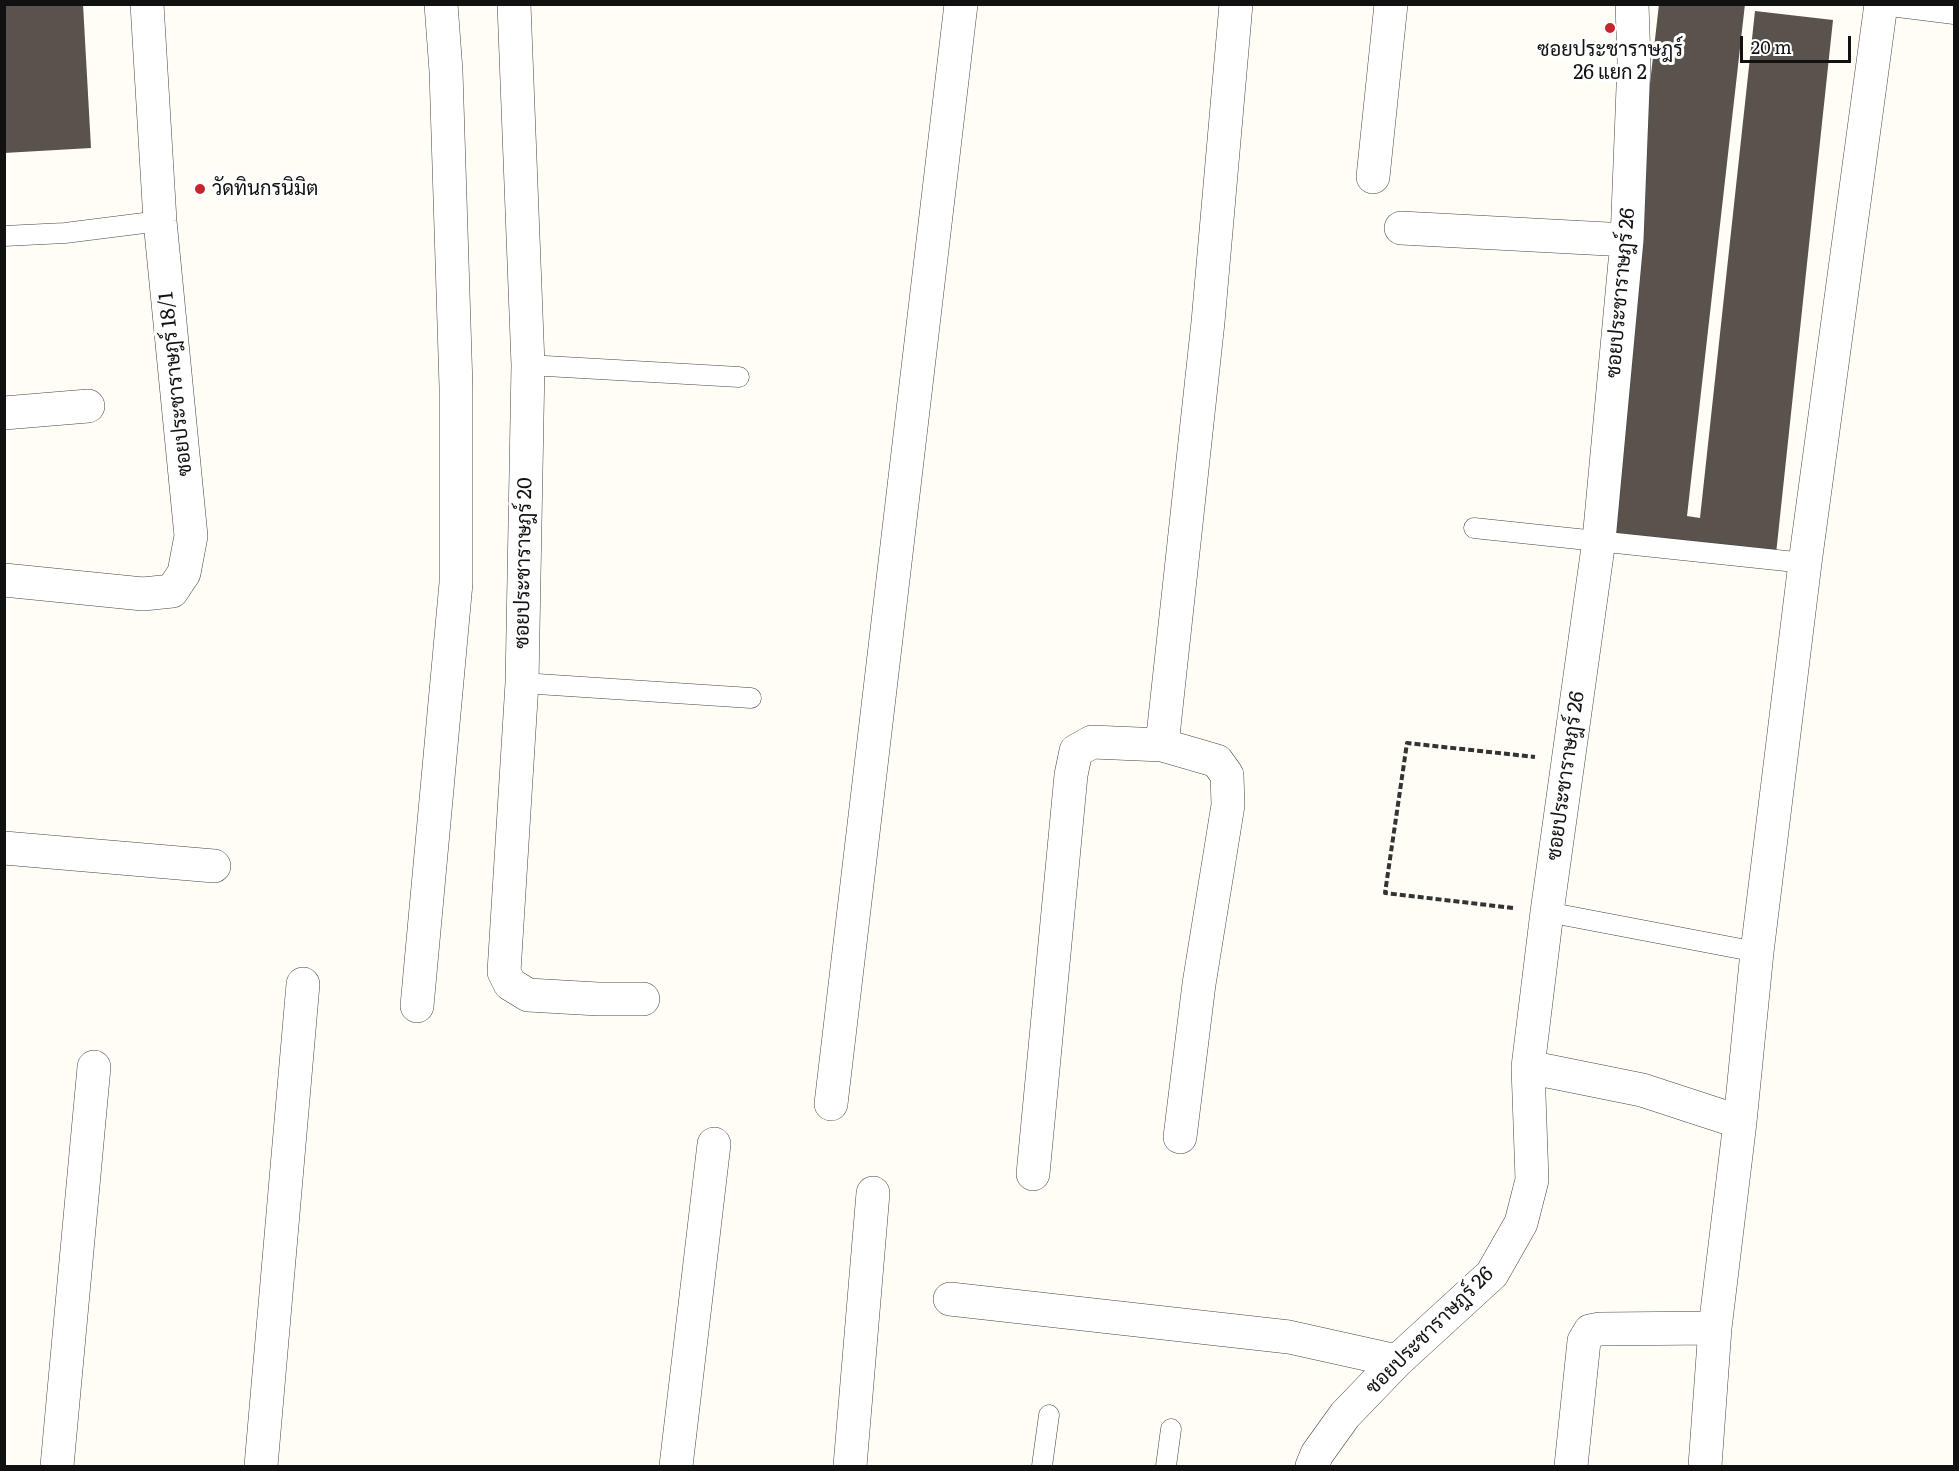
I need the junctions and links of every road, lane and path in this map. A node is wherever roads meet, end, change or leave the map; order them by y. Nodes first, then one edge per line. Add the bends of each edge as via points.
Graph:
1 (147, 4) edge
2 (441, 4) edge
3 (514, 4) edge
4 (962, 4) edge
5 (1236, 4) edge
6 (1391, 4) edge
7 (1632, 4) edge
8 (1881, 5) edge
9 (1954, 14) edge
10 (1373, 177) dead end
11 (160, 221) junction
12 (1401, 228) dead end
13 (4, 236) edge
14 (1627, 240) junction
15 (528, 365) junction
16 (740, 377) dead end
17 (88, 406) dead end
18 (4, 412) edge
19 (1474, 528) dead end
20 (1599, 540) junction
21 (1804, 562) junction
22 (4, 580) edge
23 (522, 683) junction
24 (751, 698) dead end
25 (1162, 745) junction
26 (1568, 761) junction
27 (4, 848) edge
28 (213, 866) dead end
29 (1547, 912) junction
30 (1757, 952) junction
31 (303, 984) dead end
32 (643, 999) dead end
33 (417, 1006) dead end
34 (94, 1067) dead end
35 (1528, 1067) junction
36 (831, 1104) dead end
37 (1740, 1122) junction
38 (1180, 1137) dead end
39 (714, 1144) dead end
40 (1033, 1173) dead end
41 (873, 1193) dead end
42 (950, 1299) dead end
43 (1714, 1328) junction
44 (1397, 1360) junction
45 (1049, 1415) dead end
46 (1171, 1429) dead end
47 (57, 1467) edge
48 (261, 1467) edge
49 (676, 1467) edge
50 (850, 1467) edge
51 (1042, 1467) edge
52 (1166, 1467) edge
53 (1312, 1467) edge
54 (1571, 1467) edge
55 (1705, 1467) edge

1 - 11 street, ซอยประชาราษฎร์ 18/1
2 - 33 street via 456,387 456,583
3 - 15 street, ซอยประชาราษฎร์ 20
4 - 36 street
5 - 25 street via 1208,322
6 - 10 street
7 - 14 street, ซอยประชาราษฎร์ 26 via 1634,62
8 - 9 lane
8 - 21 street
11 - 13 lane
11 - 22 street, ซอยประชาราษฎร์ 18/1 via 191,536 184,573 172,591 143,594
12 - 14 street
14 - 20 street, ซอยประชาราษฎร์ 26
15 - 16 lane
15 - 23 street, ซอยประชาราษฎร์ 20
17 - 18 street
19 - 20 lane
20 - 21 lane
20 - 26 street, ซอยประชาราษฎร์ 26
21 - 30 street
23 - 24 lane
23 - 32 street, ซอยประชาราษฎร์ 20 via 504,972 510,984 528,995
25 - 38 street via 1217,761 1227,775 1228,805 1199,984
25 - 40 street via 1092,742 1076,751
26 - 29 street, ซอยประชาราษฎร์ 26
26 - 29 path via 1407,743 1385,893
27 - 28 street
29 - 30 lane
29 - 35 street, ซอยประชาราษฎร์ 26
30 - 37 street
31 - 48 street
34 - 47 street
35 - 37 street via 1642,1090
35 - 44 street, ซอยประชาราษฎร์ 26 via 1532,1180 1521,1223 1492,1274
37 - 43 street
39 - 49 street
41 - 50 street
42 - 44 street via 1289,1336
43 - 54 street via 1590,1331 1584,1341
43 - 55 street
44 - 53 street, ซอยประชาราษฎร์ 26 via 1345,1415
45 - 51 lane
46 - 52 lane

